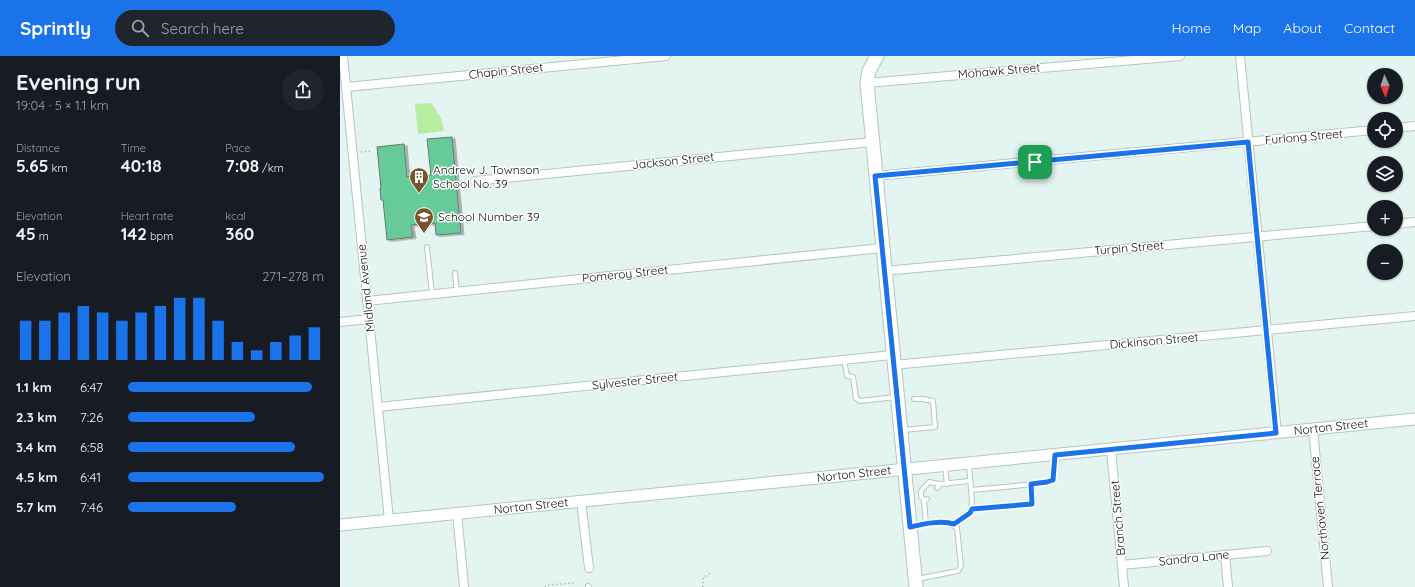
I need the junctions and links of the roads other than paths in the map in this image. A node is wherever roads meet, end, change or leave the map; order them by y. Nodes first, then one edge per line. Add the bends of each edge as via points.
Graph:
1 (343, 56) edge
2 (666, 56) edge
3 (1180, 56) edge
4 (1240, 56) edge
5 (875, 57) edge
6 (867, 83) junction
7 (346, 87) junction
8 (1415, 126) edge
9 (1403, 127) edge
10 (1367, 131) edge
11 (872, 142) junction
12 (1248, 142) junction
13 (875, 176) junction
14 (474, 181) dead end
15 (1415, 222) edge
16 (1403, 223) edge
17 (1367, 227) edge
18 (1257, 236) junction
19 (427, 248) dead end
20 (882, 248) junction
21 (884, 271) junction
22 (454, 273) dead end
23 (457, 292) junction
24 (432, 294) junction
25 (367, 301) junction
26 (1415, 316) edge
27 (369, 319) junction
28 (340, 322) edge
29 (1267, 330) junction
30 (844, 360) junction
31 (893, 360) junction
32 (897, 397) junction
33 (914, 399) dead end
34 (378, 407) junction
35 (1415, 419) edge
36 (1313, 429) junction
37 (901, 430) junction
38 (1276, 433) junction
39 (1111, 450) junction
40 (1055, 455) junction
41 (968, 464) junction
42 (945, 466) junction
43 (904, 469) junction
44 (969, 481) junction
45 (947, 484) junction
46 (1031, 484) junction
47 (971, 490) junction
48 (582, 501) junction
49 (972, 509) junction
50 (457, 513) junction
51 (389, 520) junction
52 (926, 524) junction
53 (954, 524) junction
54 (340, 525) edge
55 (910, 527) junction
56 (1266, 551) dead end
57 (1225, 555) junction
58 (1122, 565) junction
59 (589, 568) dead end
60 (915, 583) edge
61 (464, 587) edge
62 (1124, 587) edge
63 (1228, 587) edge
64 (1328, 587) edge

1 - 7 street, Midland Avenue
2 - 7 street, Chapin Street
3 - 6 street, Mohawk Street
4 - 12 street
5 - 6 main road
6 - 11 main road
7 - 25 street, Midland Avenue
8 - 9 street
10 - 12 street, Furlong Street
11 - 13 main road
11 - 14 street, Jackson Street
12 - 13 street, Furlong Street
12 - 18 street
13 - 20 main road
15 - 16 street
17 - 18 street, Turpin Street
18 - 21 street, Turpin Street
18 - 29 street
19 - 24 lane
20 - 21 main road
20 - 23 street, Pomeroy Street
21 - 31 main road
22 - 23 lane
23 - 24 street, Pomeroy Street
24 - 25 street, Pomeroy Street
25 - 27 street, Midland Avenue
26 - 29 street, Dickinson Street
27 - 28 street
27 - 34 street, Midland Avenue
29 - 31 street, Dickinson Street
29 - 38 street
30 - 31 street, Sylvester Street
30 - 32 lane via 847,376 854,377 856,398 860,400
30 - 34 street, Sylvester Street
31 - 32 main road
32 - 37 main road
33 - 37 lane via 933,401 935,427
34 - 51 street, Midland Avenue
35 - 36 main road, Norton Street
36 - 38 main road, Norton Street
36 - 64 street, Northaven Terrace
37 - 43 main road
38 - 39 main road, Norton Street
39 - 40 main road, Norton Street
39 - 58 street, Branch Street
40 - 41 main road, Norton Street
40 - 46 lane via 1053,480
41 - 42 main road, Norton Street
41 - 44 lane
42 - 43 main road, Norton Street
42 - 45 lane
43 - 48 main road, Norton Street
43 - 55 main road
44 - 45 lane
44 - 47 lane
45 - 52 lane via 938,486 929,482 921,491 921,496 926,500
46 - 47 lane
46 - 49 lane via 1032,504
47 - 49 lane
48 - 50 main road, Norton Street
48 - 59 street
49 - 53 lane
50 - 51 main road, Norton Street
50 - 61 street
51 - 54 main road, Norton Street
52 - 53 lane
52 - 55 lane
53 - 60 lane via 957,528 961,566 958,570
55 - 60 main road
56 - 57 street, Sandra Lane
57 - 58 street, Sandra Lane
57 - 63 street
58 - 62 street, Branch Street

